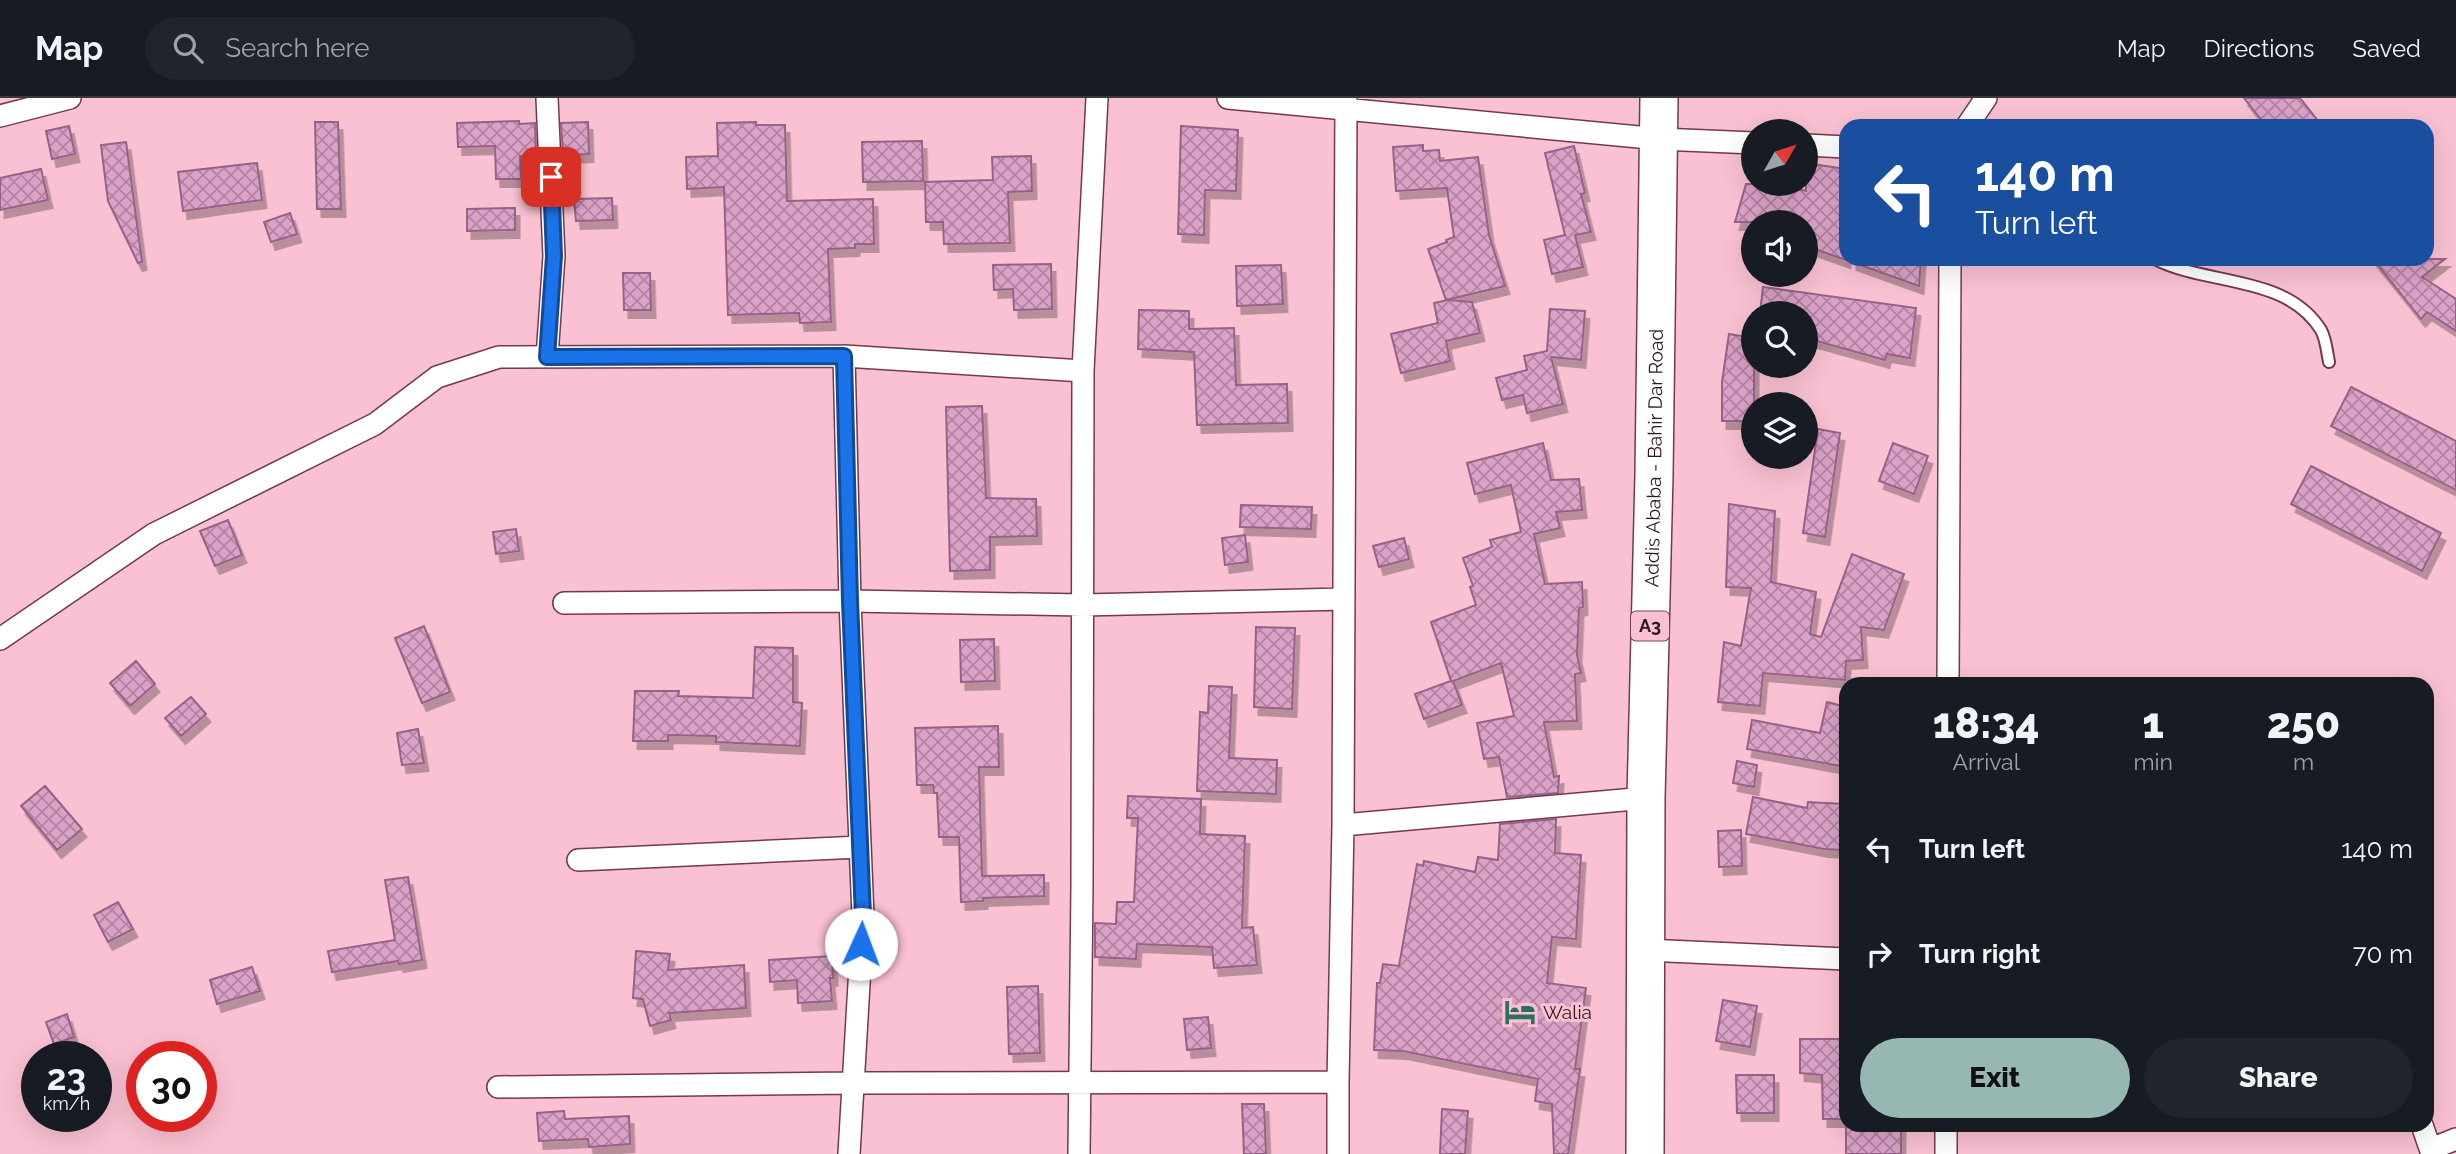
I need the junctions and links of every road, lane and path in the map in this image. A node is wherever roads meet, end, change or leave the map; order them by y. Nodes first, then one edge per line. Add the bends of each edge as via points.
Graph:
1 (70, 98) edge
2 (547, 98) edge
3 (1097, 98) edge
4 (1228, 98) edge
5 (1659, 98) edge
6 (1986, 98) edge
7 (1346, 103) edge
8 (0, 116) edge
9 (1972, 119) edge
10 (1660, 139) junction
11 (1741, 142) edge
12 (1818, 146) edge
13 (1839, 147) edge
14 (1950, 266) edge
15 (2169, 266) edge
16 (844, 356) junction
17 (547, 357) junction
18 (2329, 362) dead end
19 (1083, 371) junction
20 (1343, 599) junction
21 (850, 601) junction
22 (564, 603) dead end
23 (1083, 605) junction
24 (0, 639) edge
25 (1948, 677) edge
26 (1646, 798) junction
27 (1343, 825) junction
28 (860, 846) junction
29 (578, 860) dead end
30 (1645, 950) junction
31 (1839, 959) edge
32 (1080, 1082) junction
33 (1338, 1082) junction
34 (852, 1083) junction
35 (498, 1087) dead end
36 (1947, 1132) edge
37 (2425, 1132) edge
38 (2456, 1139) edge
39 (2432, 1152) edge
40 (849, 1154) edge
41 (1079, 1154) edge
42 (1339, 1154) edge
43 (1644, 1154) edge
44 (1946, 1154) edge

1 - 8 street
2 - 17 street via 554,256
3 - 19 street
4 - 7 street
5 - 10 highway, Addis Ababa - Bahir Dar Road / A3
6 - 9 street
7 - 10 street
7 - 20 street
10 - 11 street
10 - 26 highway, Addis Ababa - Bahir Dar Road / A3
12 - 13 street
14 - 25 street
15 - 18 lane via 2249,285 2301,306 2322,332
16 - 17 street
16 - 19 street
16 - 21 street
17 - 24 street via 499,357 437,377 375,424 154,534
19 - 23 street
20 - 23 street
20 - 27 street
21 - 22 street
21 - 23 street
21 - 28 street
23 - 32 street
26 - 27 street
26 - 30 highway, Addis Ababa - Bahir Dar Road / A3
27 - 33 street
28 - 29 street
28 - 34 street via 863,916
30 - 31 street
30 - 43 highway, Addis Ababa - Bahir Dar Road / A3
32 - 33 street
32 - 34 street
32 - 41 street
33 - 42 street
34 - 35 street
34 - 40 street
36 - 44 street
37 - 39 street
38 - 39 street

